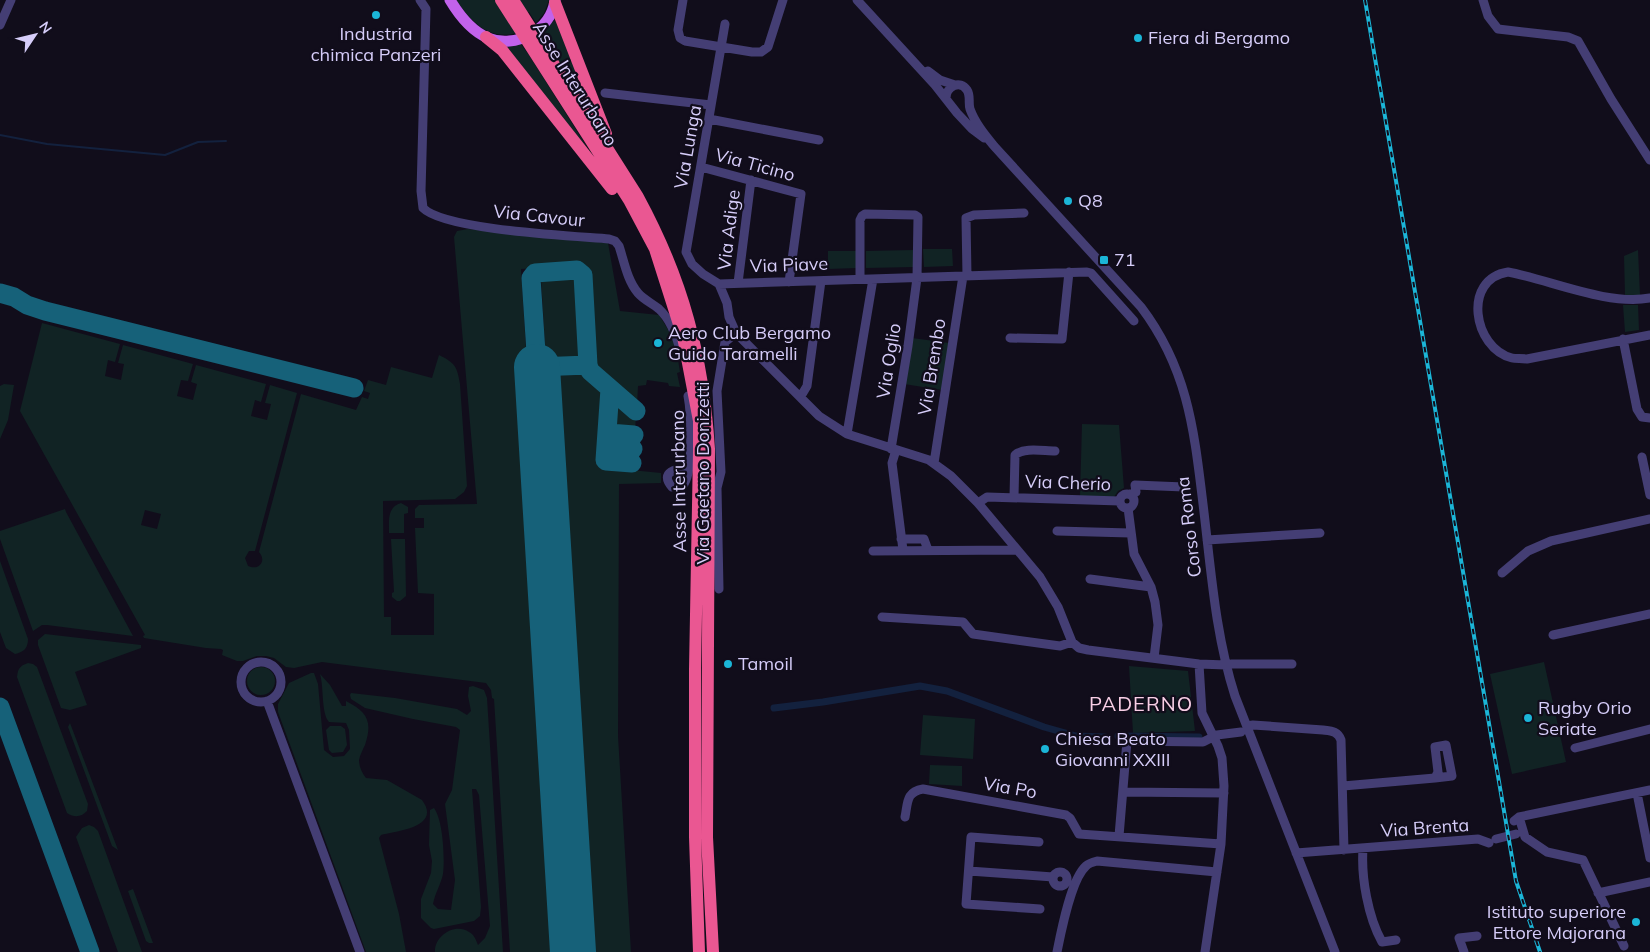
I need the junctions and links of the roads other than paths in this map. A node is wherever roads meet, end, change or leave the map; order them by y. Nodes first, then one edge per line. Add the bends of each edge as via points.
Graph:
1 (11, 0) edge
2 (420, 0) edge
3 (450, 0) edge
4 (500, 0) edge
5 (513, 0) edge
6 (683, 0) edge
7 (783, 0) edge
8 (858, 0) edge
9 (1483, 0) edge
10 (555, 2) edge
11 (725, 24) dead end
12 (0, 25) edge
13 (486, 37) junction
14 (722, 48) junction
15 (903, 50) junction
16 (542, 56) junction
17 (955, 85) junction
18 (606, 93) dead end
19 (946, 98) junction
20 (968, 101) junction
21 (711, 105) junction
22 (952, 107) junction
23 (709, 119) junction
24 (819, 140) dead end
25 (994, 146) junction
26 (613, 157) junction
27 (1650, 160) edge
28 (701, 167) junction
29 (751, 180) junction
30 (1024, 213) dead end
31 (1069, 272) junction
32 (965, 276) junction
33 (917, 278) junction
34 (860, 279) junction
35 (873, 279) junction
36 (821, 281) junction
37 (789, 282) junction
38 (738, 283) junction
39 (720, 284) junction
40 (1650, 298) edge
41 (676, 313) junction
42 (1134, 321) dead end
43 (736, 333) junction
44 (1650, 334) edge
45 (1010, 338) dead end
46 (1623, 339) junction
47 (801, 396) junction
48 (1646, 418) edge
49 (848, 434) junction
50 (893, 449) junction
51 (1055, 451) dead end
52 (1642, 457) dead end
53 (934, 463) junction
54 (689, 469) dead end
55 (1184, 487) dead end
56 (1131, 494) junction
57 (1650, 494) edge
58 (1014, 497) junction
59 (1120, 501) junction
60 (978, 503) junction
61 (1128, 508) junction
62 (1650, 518) edge
63 (1057, 531) dead end
64 (1130, 533) junction
65 (1320, 533) dead end
66 (902, 539) junction
67 (1207, 540) junction
68 (903, 550) junction
69 (928, 550) junction
70 (1017, 550) junction
71 (874, 551) dead end
72 (1502, 572) dead end
73 (1090, 579) dead end
74 (1151, 587) junction
75 (719, 589) dead end
76 (1650, 614) edge
77 (882, 617) dead end
78 (1553, 636) dead end
79 (1072, 642) junction
80 (1154, 658) junction
81 (1199, 664) junction
82 (1292, 664) dead end
83 (1226, 665) junction
84 (267, 701) junction
85 (1244, 729) junction
86 (1650, 729) edge
87 (1213, 737) junction
88 (1575, 748) dead end
89 (1435, 778) dead end
90 (1343, 786) junction
91 (1650, 790) edge
92 (1123, 792) junction
93 (1224, 793) junction
94 (1637, 793) junction
95 (905, 817) dead end
96 (1516, 834) dead end
97 (1119, 836) junction
98 (1039, 842) dead end
99 (1221, 844) junction
100 (1363, 849) junction
101 (1344, 850) junction
102 (1296, 853) junction
103 (1650, 858) edge
104 (969, 871) junction
105 (1217, 872) junction
106 (1650, 882) edge
107 (1598, 893) junction
108 (1069, 901) junction
109 (1040, 909) dead end
110 (1477, 936) dead end
111 (1396, 940) dead end
112 (1624, 946) dead end
113 (360, 952) edge
114 (699, 952) edge
115 (713, 952) edge
116 (1057, 952) edge
117 (1205, 952) edge
118 (1335, 952) edge
119 (1464, 952) edge

1 - 12 street
2 - 54 street, Via Cavour via 426,9 423,208 433,215 470,225 615,241 637,292 659,309 678,339 690,404
3 - 13 main road via 464,20
4 - 16 highway, Asse Interurbano
5 - 16 highway, Asse Interurbano
6 - 14 street via 678,36 685,41
7 - 14 street via 765,50 752,52
8 - 15 street
9 - 27 street via 1488,16 1498,29 1578,41
10 - 13 main road via 545,22 528,36 511,41
10 - 26 highway via 599,120 612,145
11 - 14 street, Via Lunga
13 - 41 highway via 502,50 624,203
14 - 21 street, Via Lunga
15 - 17 street via 936,77
15 - 19 street
16 - 26 highway, Asse Interurbano
16 - 41 highway, Asse Interurbano via 643,224 655,249
17 - 19 street via 947,91
17 - 20 street, Corso Roma via 964,86
18 - 21 street
19 - 22 street, Corso Roma
20 - 22 street via 963,107
20 - 25 street, Corso Roma via 974,118
21 - 23 street, Via Lunga
22 - 25 street, Corso Roma via 972,129
23 - 24 street
23 - 28 street, Via Lunga
25 - 67 street, Corso Roma via 1141,307 1169,351 1190,412
26 - 115 highway, Asse Interurbano via 656,229 671,264 692,326 705,397 709,450 707,837
28 - 29 street, Via Ticino
28 - 39 street, Via Lunga via 686,252 692,264
29 - 37 street, Via Ticino via 801,194
29 - 38 street, Via Adige
30 - 32 street via 966,218
31 - 32 street, Via Piave
31 - 42 street, Via Piave via 1091,273
31 - 45 street via 1062,339
32 - 33 street, Via Piave
32 - 53 street, Via Brembo
33 - 34 street via 918,217 914,214 865,214 860,220
33 - 35 street, Via Piave
33 - 50 street, Via Oglio
34 - 35 street, Via Piave
34 - 36 street, Via Piave
35 - 49 street
36 - 37 street, Via Piave
36 - 47 street via 807,386
37 - 38 street, Via Piave
38 - 39 street, Via Piave
39 - 43 street
40 - 46 street via 1626,300 1508,272 1494,276 1479,293 1480,322 1488,340 1499,352 1512,358 1527,358
41 - 114 highway, Asse Interurbano via 688,356 698,421 695,837
43 - 47 street
43 - 75 street, Via Gaetano Donizetti via 724,342 717,391
44 - 46 street
46 - 48 street via 1637,409
47 - 49 street via 819,416
49 - 50 street
50 - 53 street
50 - 66 street, Via Oglio
51 - 58 street, Via Cherio via 1025,450 1016,455
52 - 57 street
53 - 60 street
55 - 56 street via 1135,485 1136,492
56 - 59 street via 1124,494
56 - 61 street via 1135,501
58 - 59 street, Via Cherio
58 - 60 street, Via Cherio via 987,497
59 - 61 street
60 - 70 street
61 - 64 street
62 - 72 street via 1551,541 1528,551
63 - 64 street
64 - 74 street via 1134,554
65 - 67 street
66 - 68 street, Via Oglio
66 - 69 street via 924,539
67 - 83 street, Corso Roma via 1214,605
68 - 69 street
68 - 71 street
69 - 70 street
70 - 79 street via 1048,589
73 - 74 street
74 - 80 street via 1158,625
76 - 78 street
77 - 79 street via 963,622 974,634 1060,646
79 - 80 street via 1088,650
80 - 81 street
81 - 83 street
81 - 87 street via 1202,713
82 - 83 street
83 - 85 street, Corso Roma
84 - 84 street via 279,690 280,677 273,666 256,662 245,670 241,678 242,687 254,700
84 - 113 street
85 - 87 street
85 - 90 street via 1297,728 1337,733 1341,740
85 - 102 street, Corso Roma
86 - 88 street
87 - 92 street via 1202,742 1127,741
87 - 93 street via 1222,758
89 - 90 street
90 - 101 street
91 - 94 street
92 - 93 street
92 - 97 street
93 - 99 street
94 - 103 street
94 - 107 street via 1517,819 1525,837 1547,852 1583,860
95 - 97 street, Via Po via 910,795 923,789 1066,814 1079,834
96 - 100 street, Via Brenta via 1492,841 1478,839
97 - 99 street, Via Po
98 - 104 street via 971,837
99 - 105 street
100 - 101 street, Via Brenta
100 - 111 street, Via Brenta via 1366,902 1375,928 1382,942
101 - 102 street, Via Brenta
102 - 118 street, Corso Roma
104 - 108 street via 1053,877 1063,872 1067,879 1062,885
104 - 109 street via 966,904
105 - 108 street via 1097,861 1085,866
105 - 117 street
106 - 107 street
107 - 112 street
108 - 116 street
110 - 119 street via 1459,938

